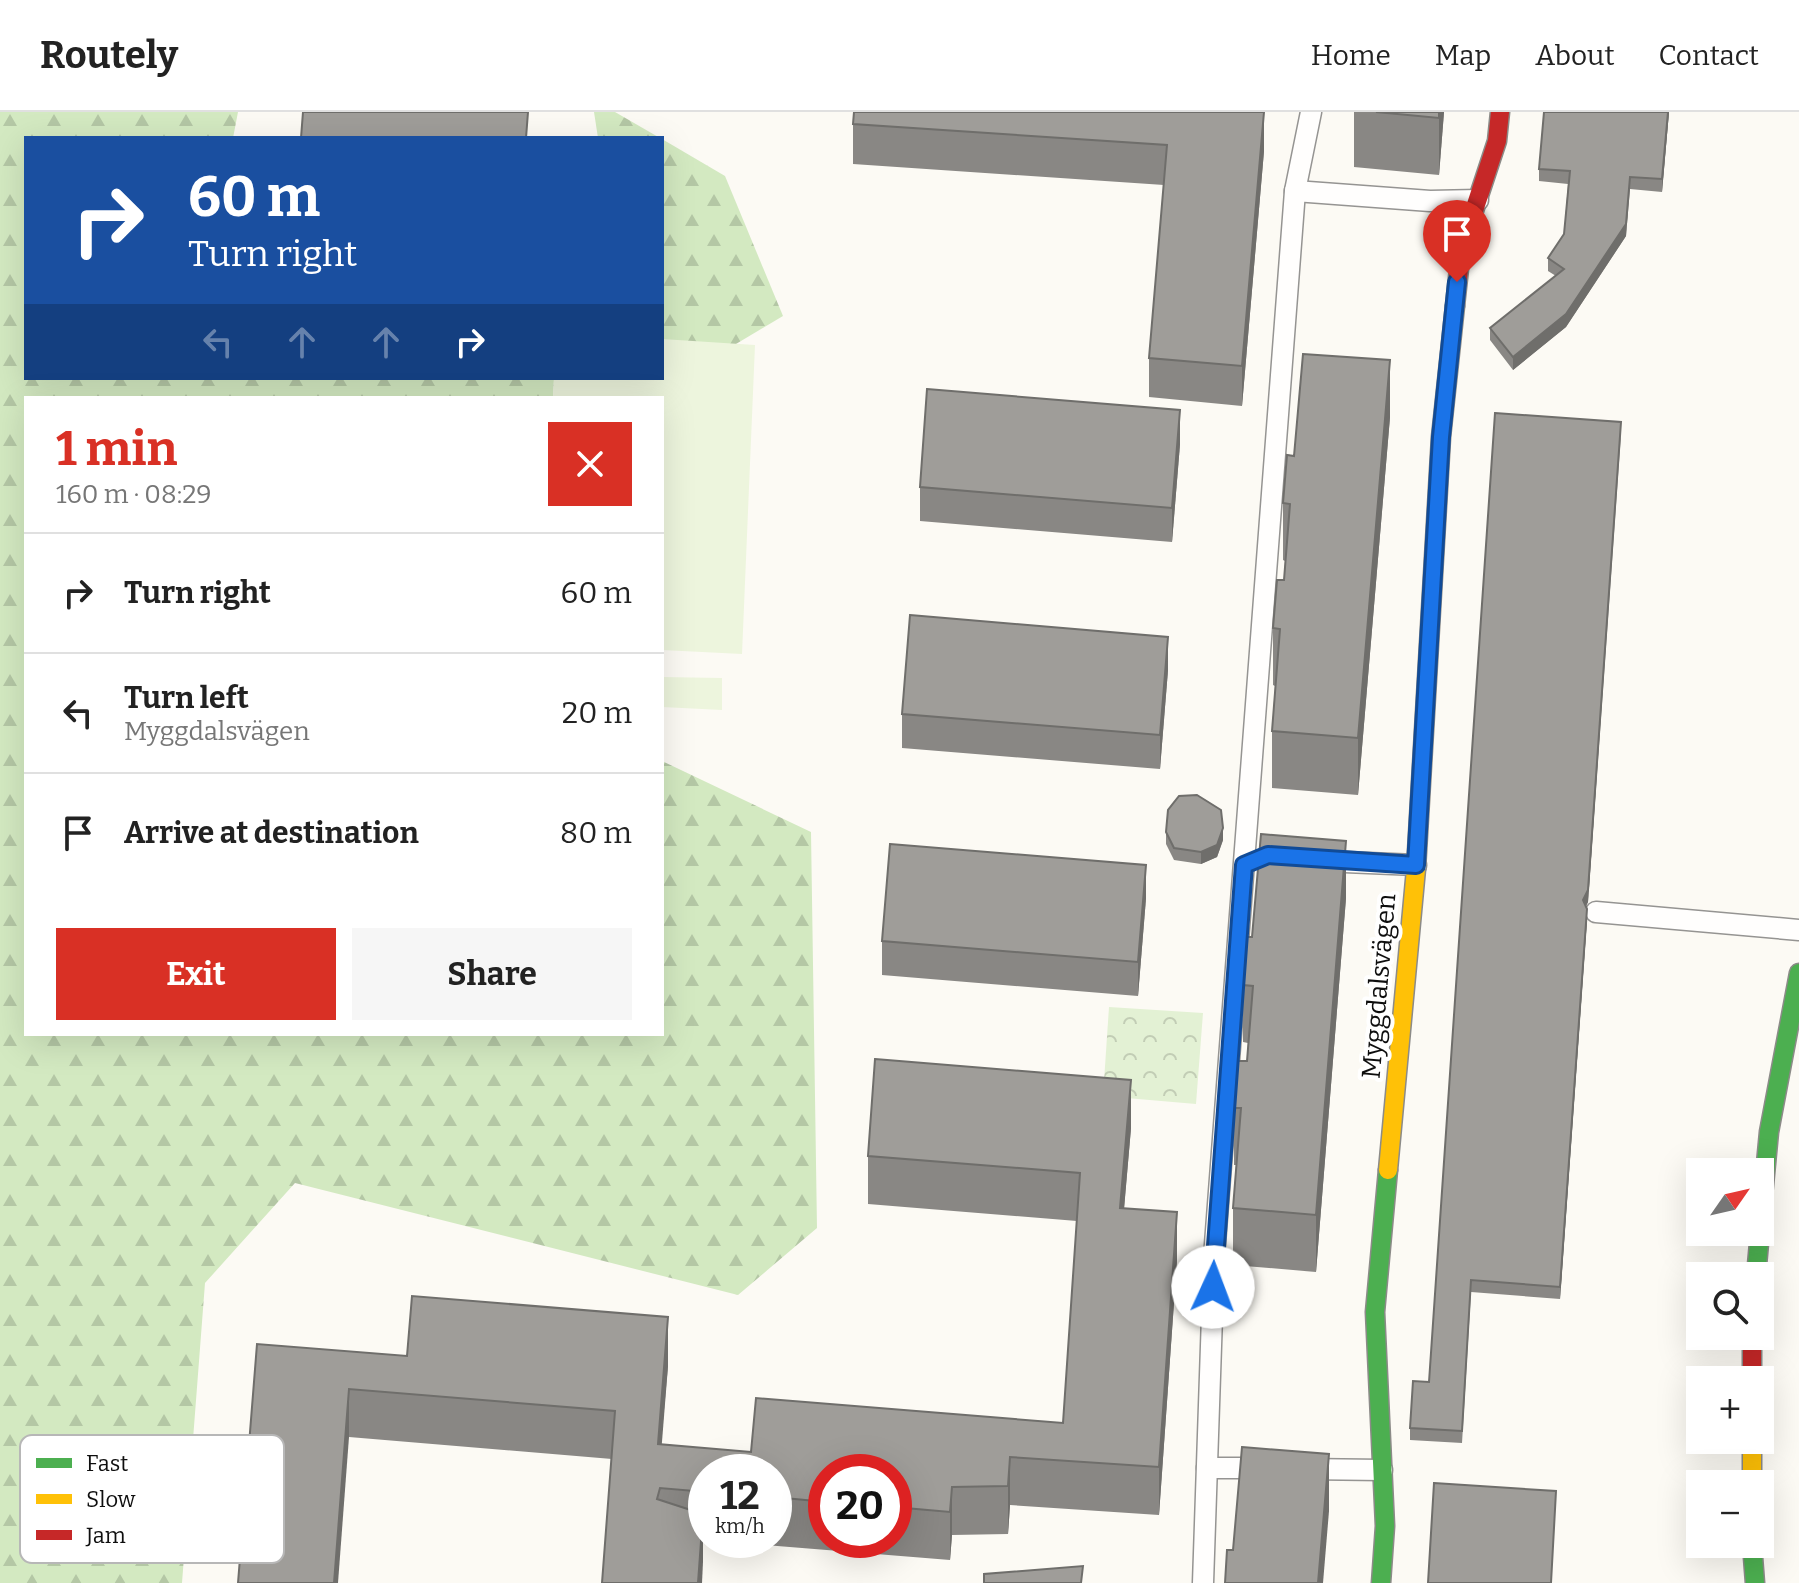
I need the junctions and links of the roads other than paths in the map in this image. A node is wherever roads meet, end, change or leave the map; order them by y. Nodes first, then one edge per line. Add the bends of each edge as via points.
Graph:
1 (1311, 112) edge
2 (1500, 112) edge
3 (1295, 191) junction
4 (1478, 200) junction
5 (1268, 855) edge
6 (1294, 858) edge
7 (1244, 865) junction
8 (1416, 865) junction
9 (1596, 912) dead end
10 (1799, 930) edge
11 (1799, 973) edge
12 (1767, 1158) edge
13 (1207, 1468) junction
14 (1382, 1470) junction
15 (1753, 1558) edge
16 (1203, 1583) edge
17 (1381, 1583) edge
18 (1755, 1583) edge

1 - 3 lane
2 - 4 street, Myggdalsvägen via 1497,141
3 - 4 lane
3 - 7 lane
4 - 8 street, Myggdalsvägen via 1461,250 1441,437
5 - 7 lane
6 - 8 lane
7 - 13 lane via 1214,1257
8 - 14 street, Myggdalsvägen via 1375,1312
9 - 10 lane
11 - 12 street
13 - 14 lane
13 - 16 lane
14 - 17 street, Myggdalsvägen
15 - 18 street

